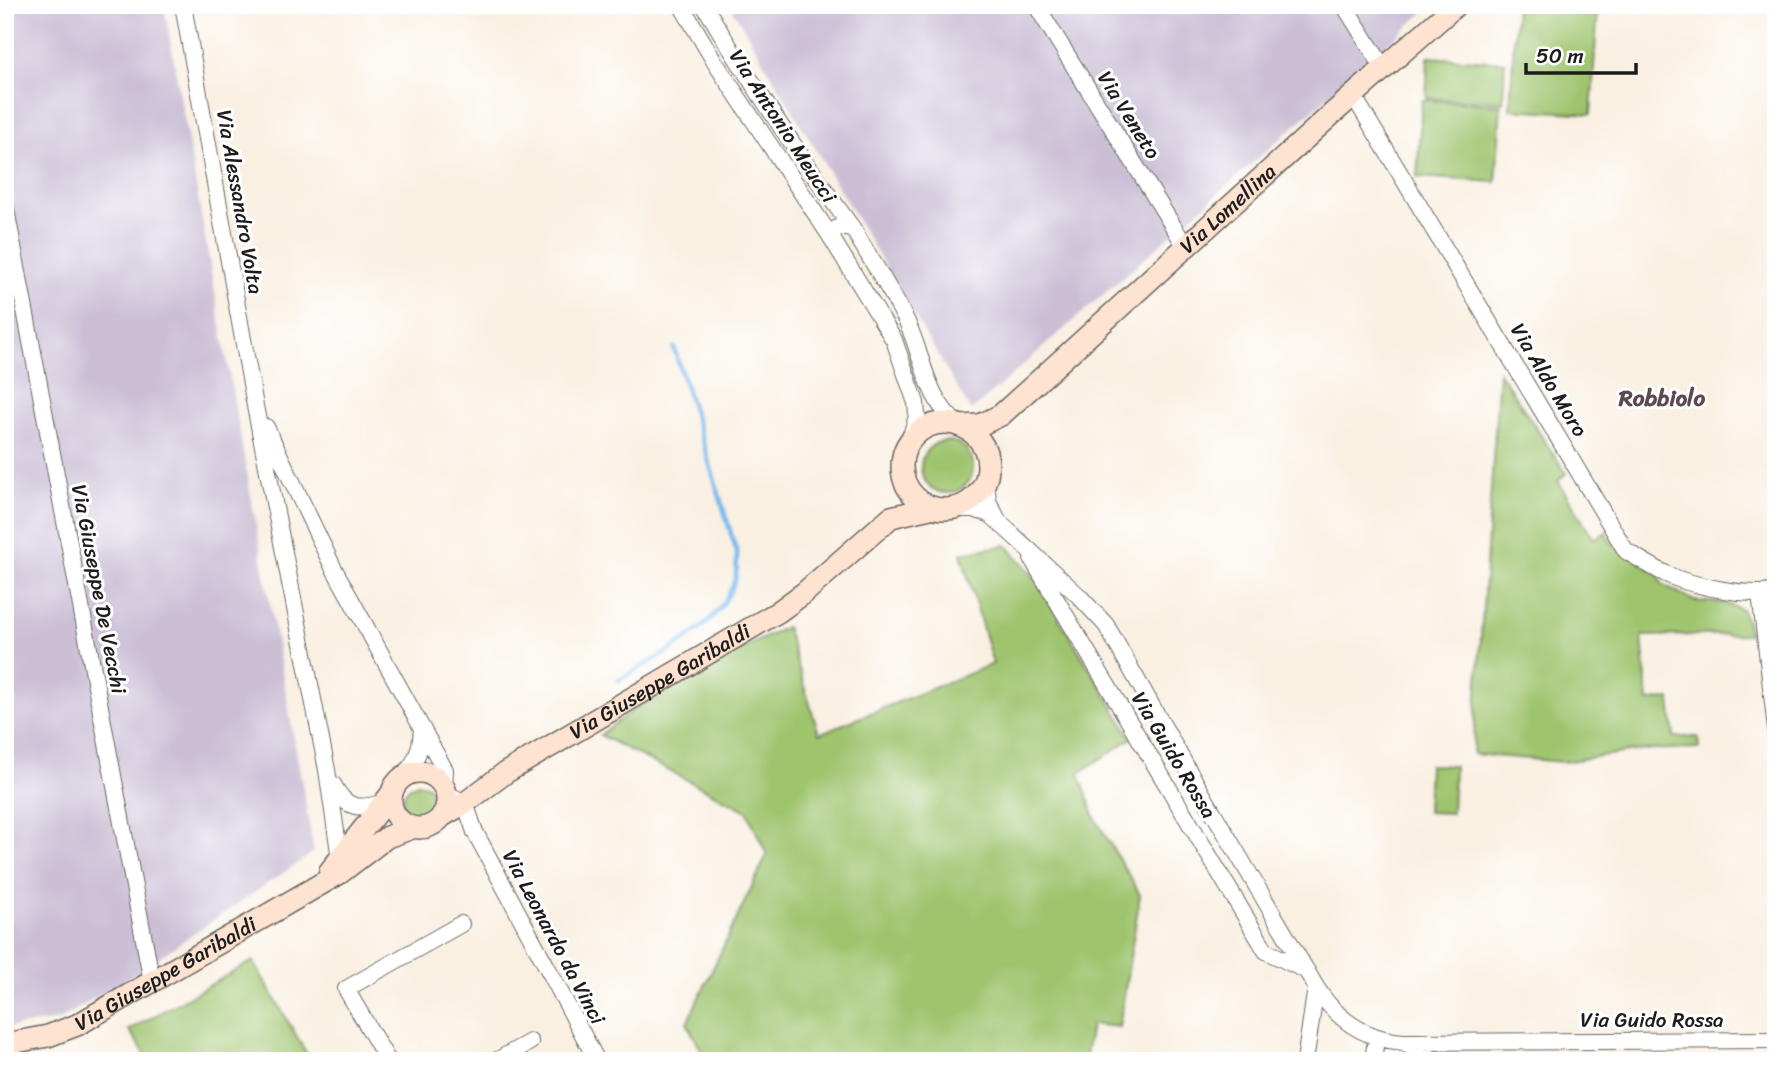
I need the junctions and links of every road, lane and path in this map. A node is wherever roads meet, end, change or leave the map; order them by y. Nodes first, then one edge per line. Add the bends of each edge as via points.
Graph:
1 (183, 5) edge
2 (681, 5) edge
3 (704, 5) edge
4 (1036, 5) edge
5 (1343, 5) edge
6 (1456, 5) edge
7 (1384, 69) junction
8 (1353, 95) junction
9 (5, 204) edge
10 (853, 229) junction
11 (829, 234) junction
12 (1186, 247) junction
13 (255, 406) junction
14 (1001, 415) junction
15 (960, 426) junction
16 (910, 439) junction
17 (987, 458) junction
18 (903, 477) junction
19 (985, 484) junction
20 (930, 508) junction
21 (956, 509) junction
22 (891, 517) junction
23 (999, 522) junction
24 (1022, 542) junction
25 (1768, 592) edge
26 (422, 728) junction
27 (1776, 729) edge
28 (327, 771) junction
29 (393, 790) junction
30 (448, 800) junction
31 (412, 828) junction
32 (475, 832) junction
33 (340, 859) junction
34 (319, 883) junction
35 (461, 924) dead end
36 (1307, 972) junction
37 (152, 982) junction
38 (1316, 987) junction
39 (1376, 1038) junction
40 (1776, 1040) edge
41 (530, 1042) dead end
42 (1403, 1042) junction
43 (5, 1044) edge
44 (388, 1061) edge
45 (496, 1061) edge
46 (597, 1061) edge
47 (1305, 1061) edge
48 (1373, 1061) edge
49 (1436, 1061) edge

1 - 13 street, Via Alessandro Volta
2 - 11 street, Via Antonio Meucci
3 - 10 street, Via Antonio Meucci
4 - 12 street, Via Veneto
5 - 7 street
6 - 7 main road, Via Lomellina
7 - 8 main road, Via Lomellina
8 - 12 main road, Via Lomellina
8 - 25 street, Via Aldo Moro via 1626,551 1665,574 1721,590
9 - 37 street, Via Giuseppe De Vecchi
10 - 11 street, Via Antonio Meucci via 839,227
10 - 15 street, Via Antonio Meucci via 905,318 938,403
11 - 16 street, Via Antonio Meucci via 894,340 916,403 918,416
12 - 14 main road, Via Lomellina
13 - 26 street, Via Alessandro Volta via 333,567
13 - 28 street, Via Alessandro Volta
14 - 15 main road, Via Lomellina via 980,425
14 - 17 main road, Via Lomellina
15 - 16 main road via 930,425
15 - 17 main road via 979,440
16 - 18 main road via 903,452
17 - 19 main road
18 - 20 main road via 912,493
18 - 22 main road
19 - 21 main road via 977,496
19 - 23 street, Via Guido Rossa
20 - 21 main road
20 - 22 main road
21 - 23 street, Via Guido Rossa via 980,510
22 - 30 main road, Via Giuseppe Garibaldi via 778,612 505,773
23 - 24 street, Via Guido Rossa
24 - 36 street, Via Guido Rossa via 1106,625
24 - 36 street, Via Guido Rossa via 1266,951
25 - 27 street
26 - 29 street via 417,761
26 - 30 street, Via Alessandro Volta via 445,770
28 - 29 street, Via Alessandro Volta via 339,796 349,804 369,807
28 - 33 street, Via Alessandro Volta
29 - 30 main road via 412,772 429,773 438,778
29 - 31 main road via 391,802 397,818
29 - 33 main road, Via Giuseppe Garibaldi
30 - 31 main road via 435,824
30 - 32 street, Via Leonardo da Vinci
30 - 32 street via 458,819
31 - 34 main road, Via Giuseppe Garibaldi via 387,837
32 - 46 street, Via Leonardo da Vinci
33 - 34 main road, Via Giuseppe Garibaldi
34 - 37 main road, Via Giuseppe Garibaldi
35 - 44 street via 346,989
36 - 38 street, Via Guido Rossa
37 - 43 main road, Via Giuseppe Garibaldi via 62,1032
38 - 39 street, Via Guido Rossa via 1339,1017
38 - 47 street
39 - 42 street, Via Guido Rossa
39 - 48 street
40 - 42 street, Via Guido Rossa
41 - 45 street
42 - 49 street, Via Guido Rossa

